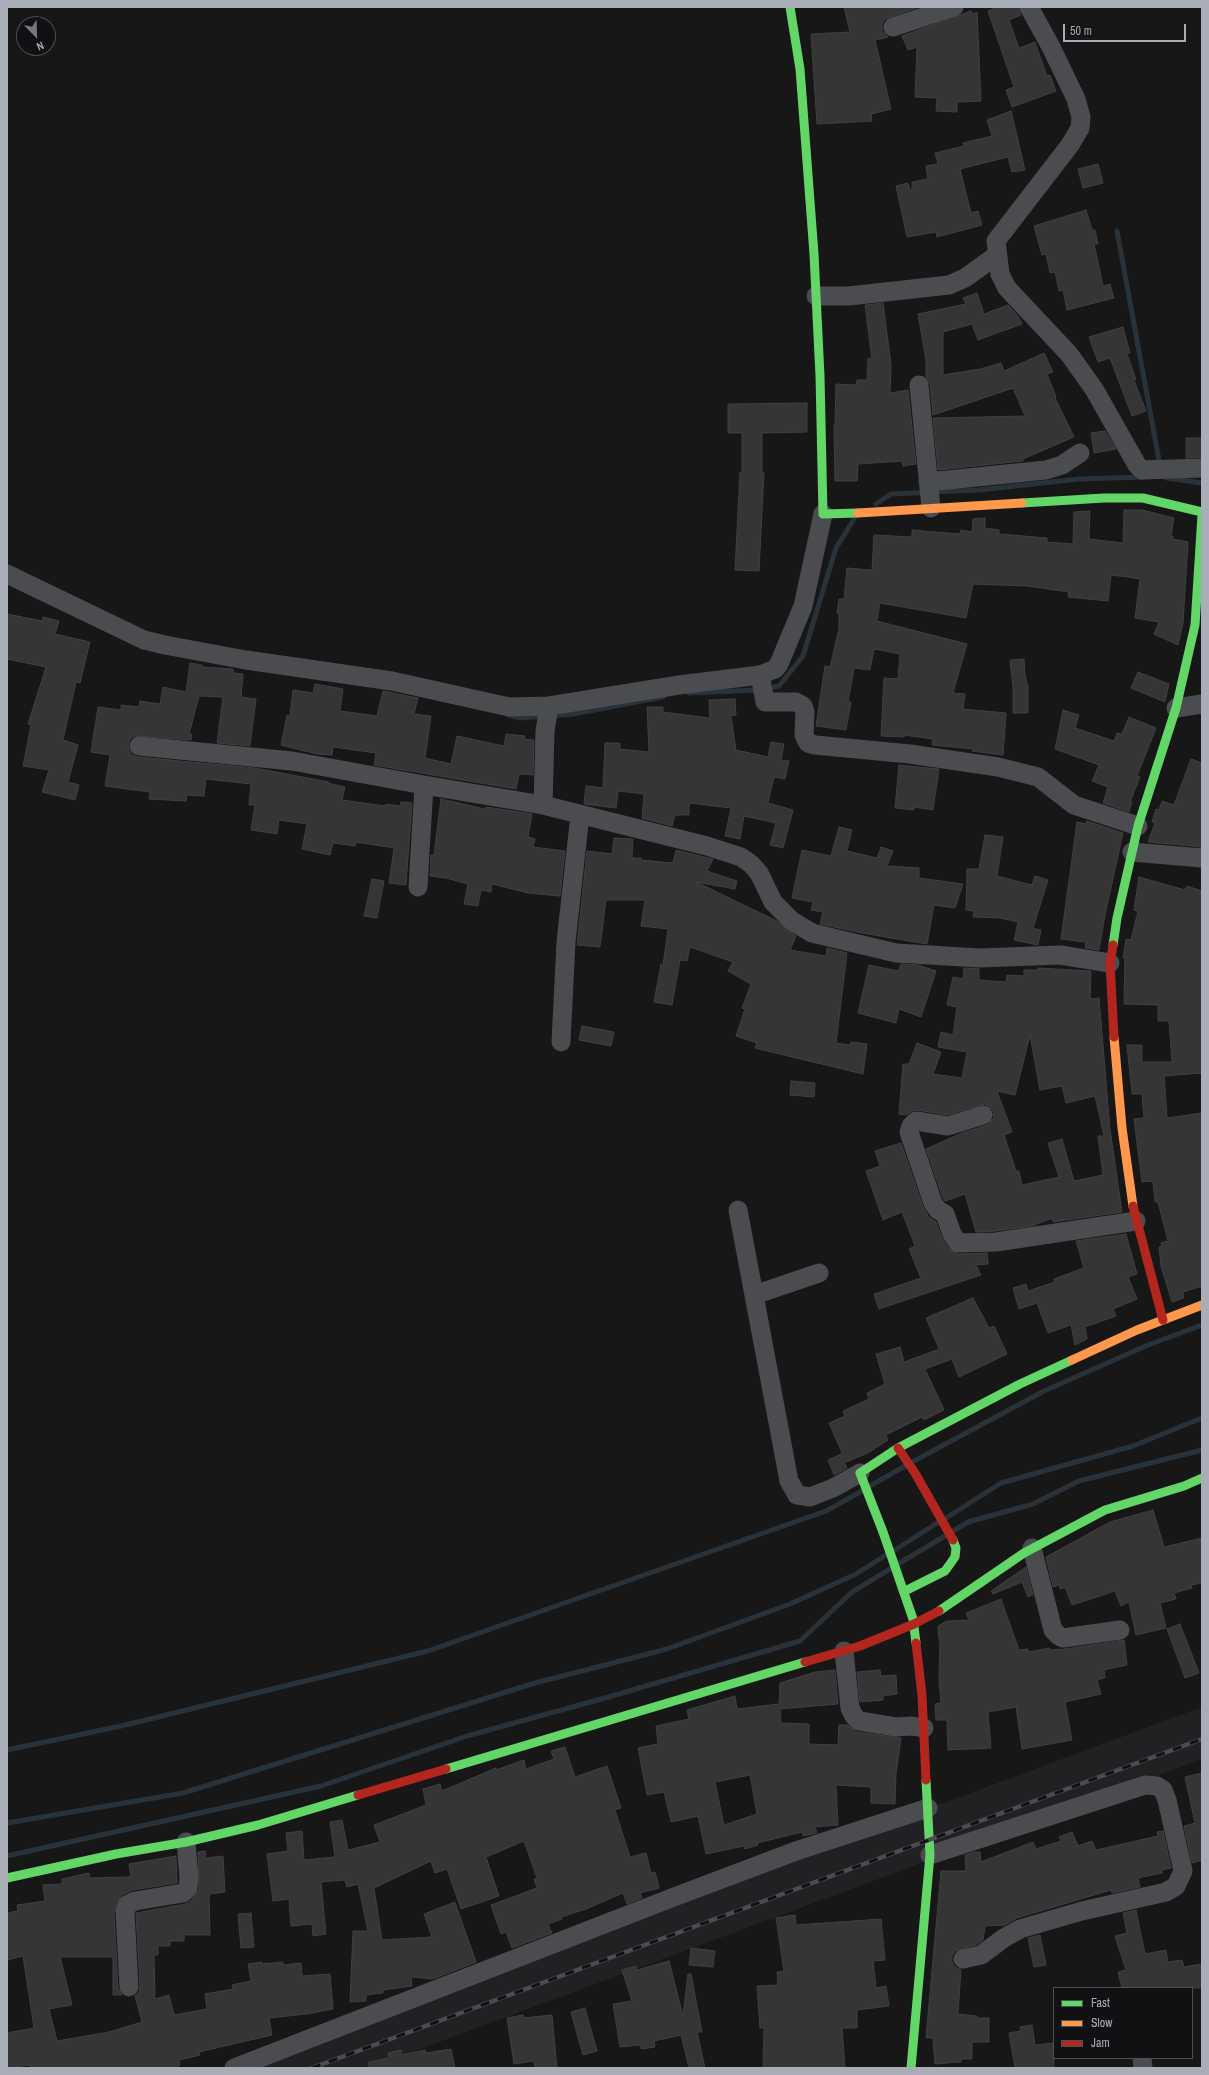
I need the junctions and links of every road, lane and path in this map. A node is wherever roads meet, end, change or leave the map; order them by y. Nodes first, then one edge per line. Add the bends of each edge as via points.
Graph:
1 (790, 7) edge
2 (954, 7) edge
3 (1029, 7) edge
4 (893, 27) dead end
5 (997, 255) junction
6 (816, 296) junction
7 (919, 385) dead end
8 (1080, 453) dead end
9 (1202, 468) edge
10 (1147, 479) junction
11 (929, 493) junction
12 (1202, 512) edge
13 (830, 513) junction
14 (1202, 515) edge
15 (7, 574) edge
16 (761, 686) junction
17 (1202, 704) edge
18 (1176, 708) junction
19 (547, 717) junction
20 (139, 746) dead end
21 (424, 785) junction
22 (543, 805) junction
23 (580, 814) junction
24 (1138, 826) junction
25 (1132, 852) junction
26 (1202, 858) edge
27 (418, 888) dead end
28 (1110, 963) junction
29 (561, 1042) dead end
30 (983, 1115) dead end
31 (738, 1210) dead end
32 (1136, 1221) junction
33 (819, 1273) dead end
34 (754, 1295) junction
35 (1202, 1305) edge
36 (1162, 1320) junction
37 (898, 1448) junction
38 (862, 1478) junction
39 (1202, 1478) edge
40 (1032, 1548) junction
41 (905, 1591) junction
42 (913, 1622) junction
43 (1120, 1630) dead end
44 (844, 1651) junction
45 (910, 1727) junction
46 (928, 1808) junction
47 (186, 1842) junction
48 (930, 1855) junction
49 (7, 1878) edge
50 (963, 1959) dead end
51 (129, 1987) dead end
52 (234, 2068) edge
53 (911, 2068) edge

1 - 6 street via 800,69
2 - 4 street
3 - 5 street via 1076,99 1081,117 1080,128 1070,145 996,241
5 - 6 street via 965,278 949,285 849,296
5 - 10 street via 1000,274 1007,288 1069,354 1094,390
6 - 13 street
7 - 11 street
8 - 11 street via 1062,465 1046,470
9 - 10 street
10 - 11 street via 1096,498
10 - 12 street
11 - 13 street via 867,513
13 - 16 street via 802,606 779,664
14 - 18 street via 1195,625
15 - 19 street via 144,640 246,660 392,681
16 - 19 street via 679,684
16 - 24 street via 768,703 800,703 805,712 804,735 808,743 815,746 910,754 1005,769 1038,777 1074,805
17 - 18 street
18 - 24 street
19 - 22 street
20 - 21 street via 292,761
21 - 22 street
21 - 27 street
22 - 23 street
23 - 28 street via 741,857 759,873 773,902 792,921 812,933 896,953 979,958 1060,955
23 - 29 street via 566,942
24 - 25 street
25 - 26 street
25 - 28 street
28 - 32 street via 1122,1128
30 - 32 street via 948,1126 916,1121 909,1132 933,1203 945,1214 958,1243 996,1242
31 - 34 street
32 - 36 street
33 - 34 street
34 - 38 street via 789,1481 797,1495 810,1498
35 - 36 street
36 - 37 street via 1020,1384
37 - 38 street
37 - 41 street via 956,1548 955,1556 945,1571
38 - 41 street
39 - 40 street via 1105,1510
40 - 42 street via 949,1606
40 - 43 street via 1053,1630 1059,1636 1063,1638
41 - 42 street
42 - 44 street
42 - 45 street via 922,1696
44 - 45 street via 850,1708 854,1716 859,1721
44 - 47 street via 258,1825
45 - 46 street
46 - 48 street
46 - 52 street via 796,1851
47 - 49 street via 116,1854
47 - 51 street via 188,1888 183,1893 135,1900 127,1905 125,1911
48 - 50 street via 1145,1786 1157,1786 1163,1790 1167,1800 1183,1871 1176,1886 1166,1892 1082,1911 1020,1929 981,1955
48 - 53 street

